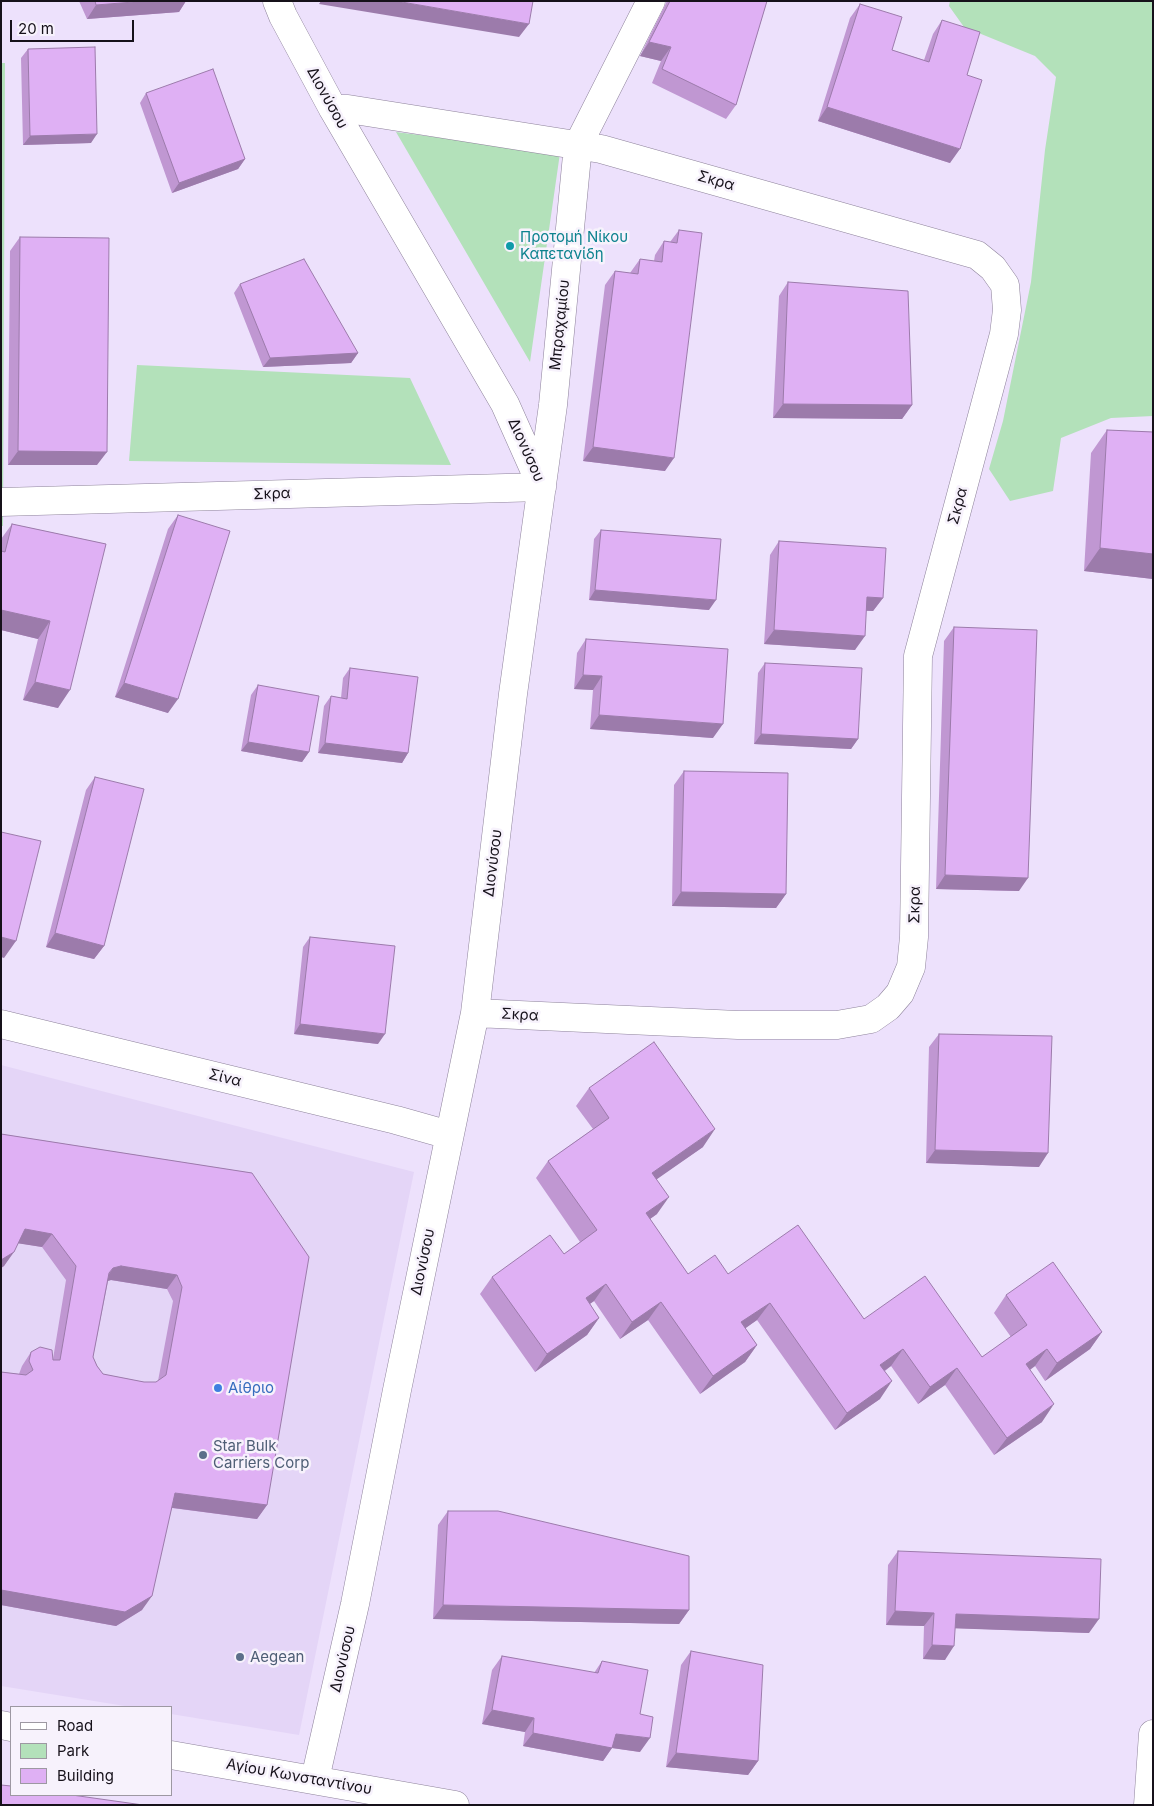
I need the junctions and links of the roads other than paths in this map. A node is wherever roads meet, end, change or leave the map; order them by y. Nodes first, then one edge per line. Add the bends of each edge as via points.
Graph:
1 (277, 1) edge
2 (652, 1) edge
3 (333, 109) junction
4 (578, 145) junction
5 (542, 487) junction
6 (1, 502) edge
7 (475, 1013) junction
8 (1, 1024) edge
9 (449, 1135) junction
10 (1153, 1734) edge
11 (172, 1755) edge
12 (315, 1780) junction
13 (419, 1802) edge
14 (456, 1805) edge
15 (1148, 1805) edge

1 - 3 street, Διονύσου
2 - 4 street, Μπραχαμίου
3 - 4 street, Σκρα
3 - 5 street, Διονύσου via 505,404
4 - 5 street, Μπραχαμίου
4 - 7 street, Σκρα via 977,255 993,268 1005,285 1007,310 1004,334 918,656 914,936 911,968 900,993 888,1007 871,1018 837,1024 738,1025
5 - 6 street, Σκρα
5 - 7 street, Διονύσου via 511,704
7 - 9 street, Διονύσου
8 - 9 street, Σίνα
9 - 12 street, Διονύσου via 355,1604
10 - 15 street
11 - 12 street, Αγίου Κωνσταντίνου
12 - 13 street, Αγίου Κωνσταντίνου
13 - 14 street, Αγίου Κωνσταντίνου

